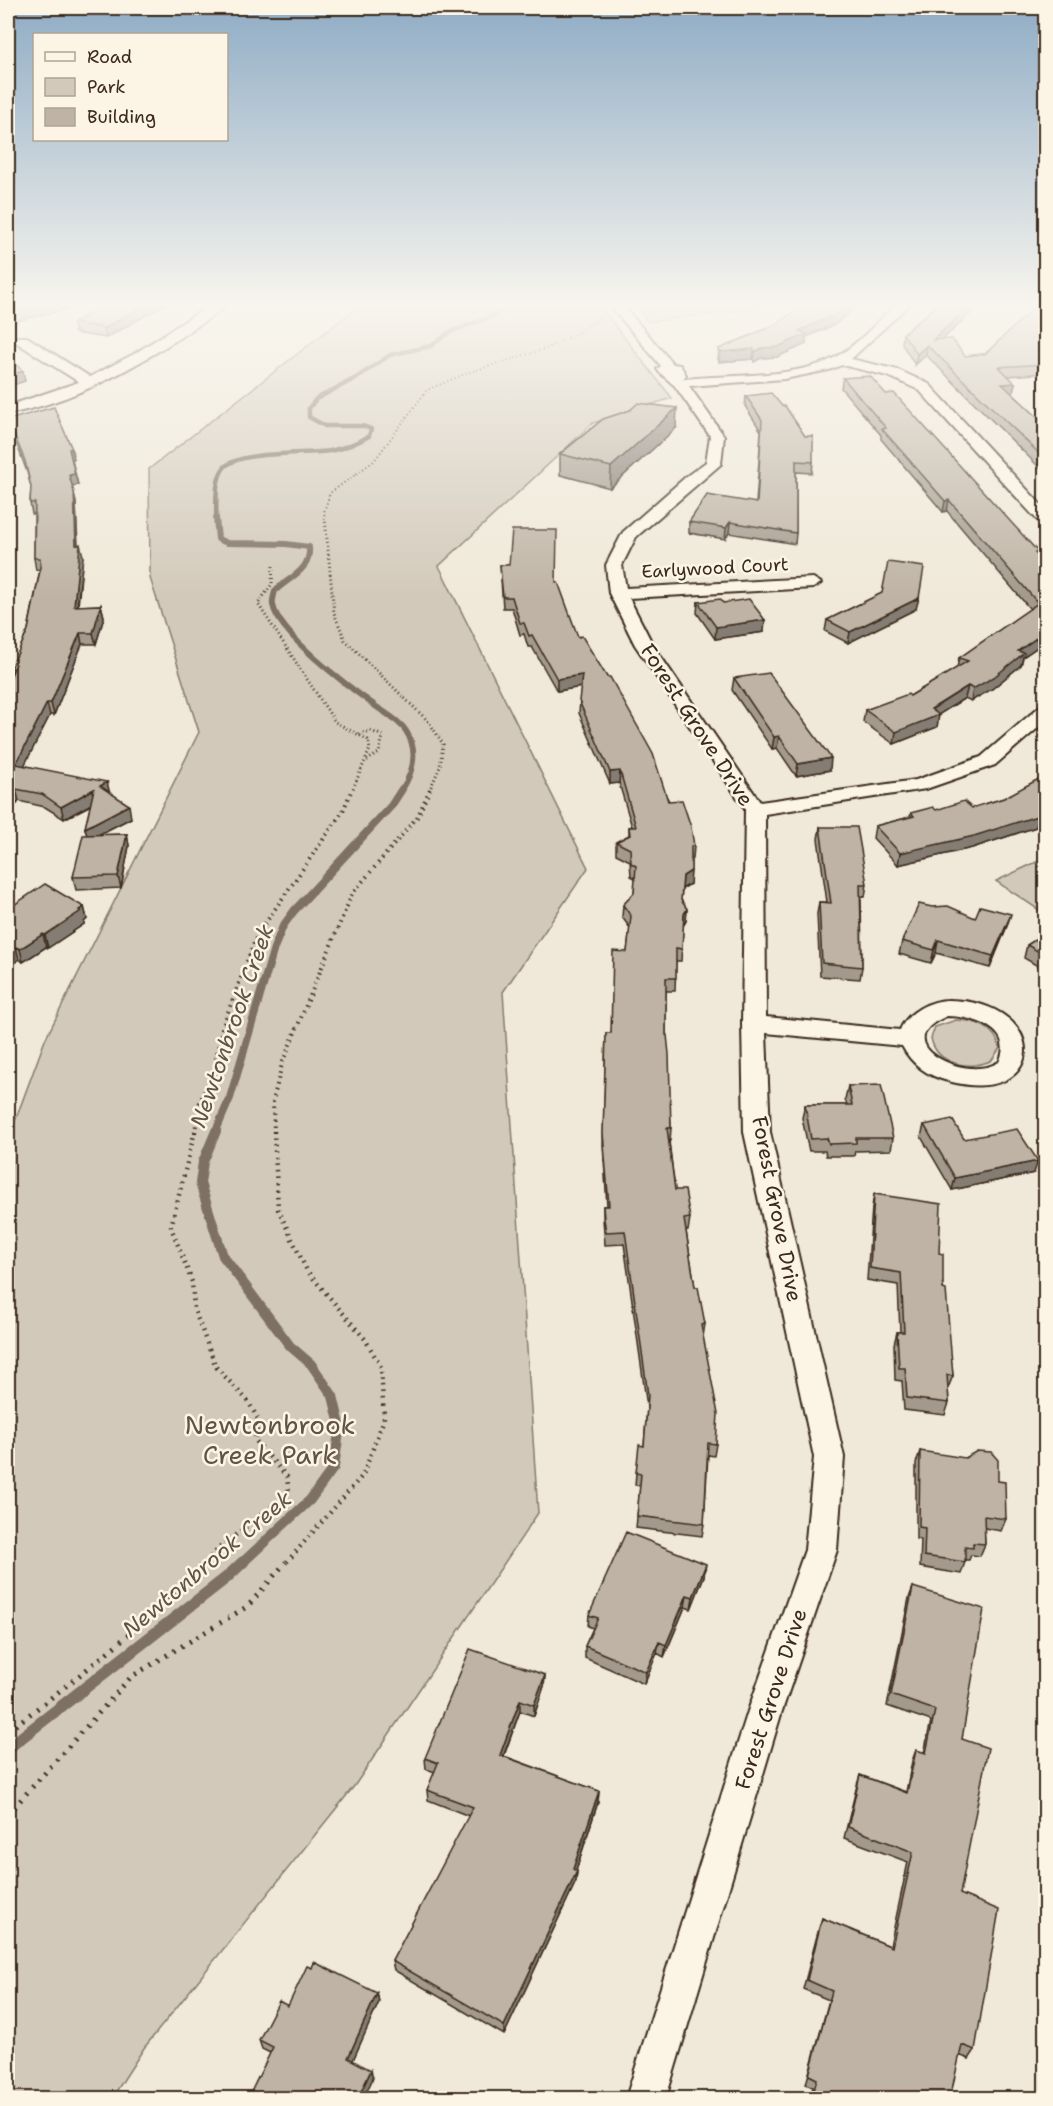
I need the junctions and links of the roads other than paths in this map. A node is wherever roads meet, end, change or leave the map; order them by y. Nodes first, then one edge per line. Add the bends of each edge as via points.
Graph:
1 (37, 401) edge
2 (693, 401) edge
3 (937, 401) edge
4 (8, 410) edge
5 (1042, 512) edge
6 (813, 583) dead end
7 (618, 592) junction
8 (1046, 711) edge
9 (755, 809) junction
10 (754, 1024) junction
11 (911, 1039) dead end
12 (646, 2098) edge

1 - 4 street
2 - 7 street, Forest Grove Drive via 717,436 713,464 629,536 614,565
3 - 5 street
6 - 7 street, Earlywood Court
7 - 9 street, Forest Grove Drive via 644,645
8 - 9 street via 988,761 919,785
9 - 10 street, Forest Grove Drive
10 - 11 street
10 - 12 street, Forest Grove Drive via 757,1132 829,1457 821,1550 765,1711

